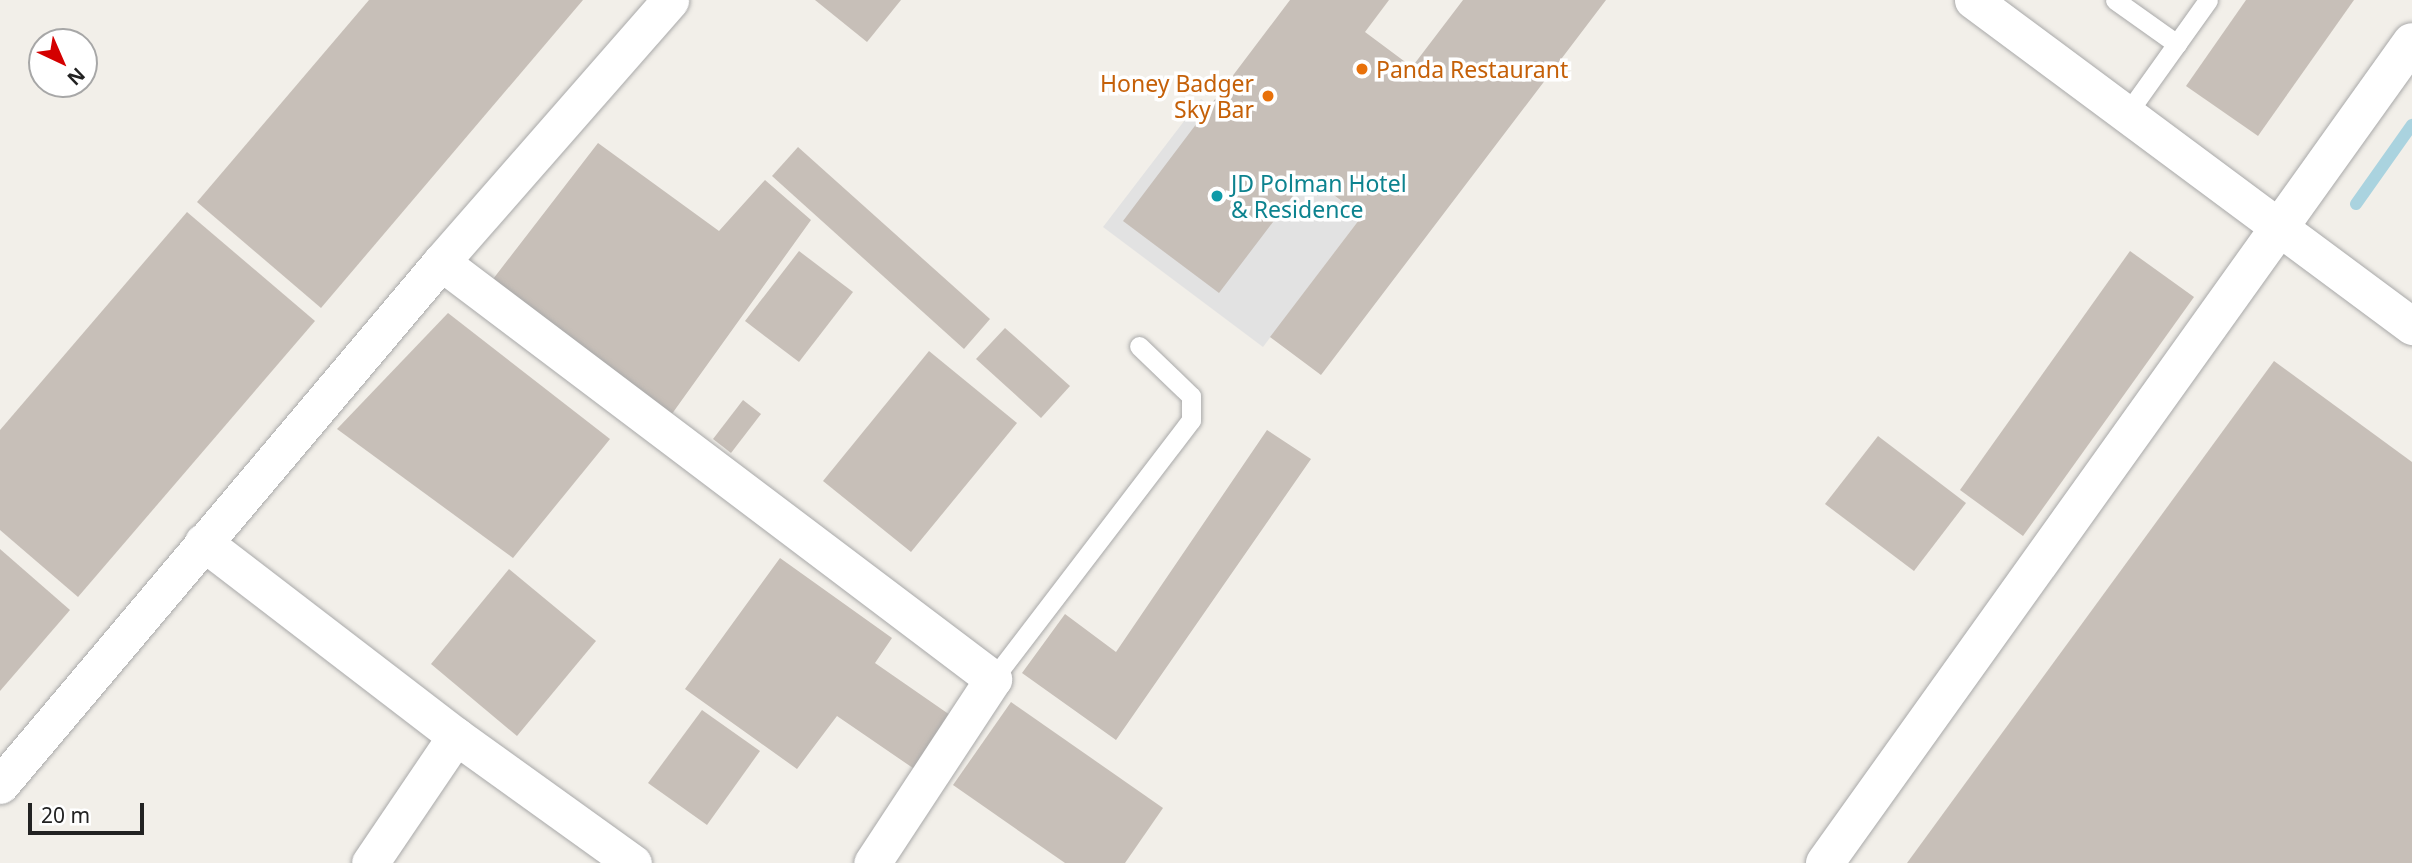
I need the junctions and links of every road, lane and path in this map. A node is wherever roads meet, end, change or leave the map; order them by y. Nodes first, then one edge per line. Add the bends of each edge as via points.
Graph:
1 (670, 0) edge
2 (1973, 0) edge
3 (2115, 0) edge
4 (2208, 0) edge
5 (2177, 44) junction
6 (2406, 62) edge
7 (2126, 115) junction
8 (2278, 229) junction
9 (441, 262) junction
10 (2412, 326) edge
11 (1139, 346) dead end
12 (203, 542) junction
13 (993, 679) junction
14 (456, 736) junction
15 (0, 785) edge
16 (370, 863) edge
17 (633, 863) edge
18 (872, 863) edge
19 (1825, 863) edge

1 - 9 street
2 - 7 street
3 - 5 lane
4 - 5 lane
5 - 7 lane
6 - 8 street
7 - 8 street
8 - 10 street
8 - 19 street
9 - 12 street
9 - 13 street
11 - 13 lane via 1191,396 1191,420
12 - 14 street
12 - 15 street
13 - 18 street
14 - 16 street
14 - 17 street

